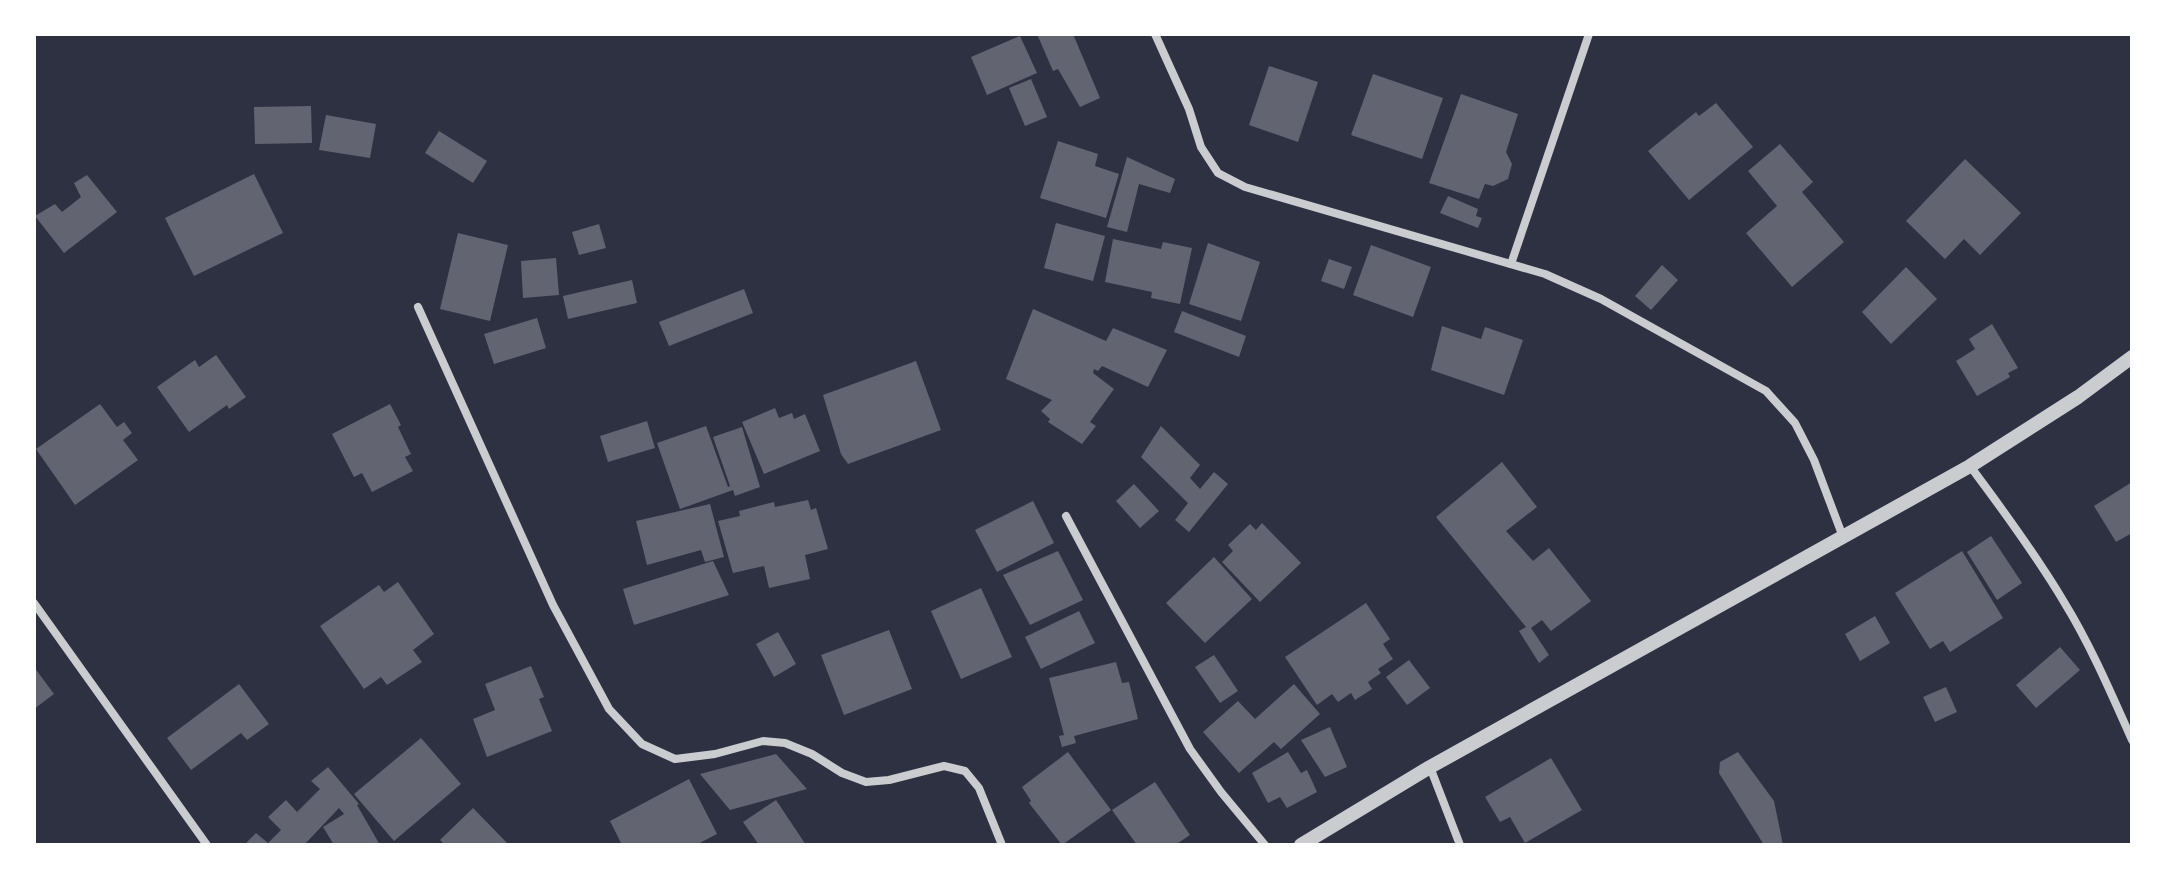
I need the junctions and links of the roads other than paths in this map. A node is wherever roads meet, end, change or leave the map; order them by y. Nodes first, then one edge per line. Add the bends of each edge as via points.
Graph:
1 (1155, 34) edge
2 (1589, 34) edge
3 (1511, 264) junction
4 (418, 307) dead end
5 (2132, 357) edge
6 (1970, 466) junction
7 (1066, 516) dead end
8 (1843, 537) junction
9 (34, 603) edge
10 (2132, 740) edge
11 (1430, 767) junction
12 (207, 845) edge
13 (1002, 845) edge
14 (1265, 845) edge
15 (1301, 845) edge
16 (1460, 845) edge

1 - 3 street via 1201,147 1218,173 1245,187
2 - 3 street
3 - 8 street via 1601,299 1766,391 1795,423
4 - 13 street via 553,605 609,709 642,744 675,759 763,741 785,743 866,782 944,766 965,771 979,788
5 - 6 street
6 - 8 street
6 - 10 street via 2065,603
7 - 14 street via 1190,749
8 - 11 street
9 - 12 street
11 - 15 street
11 - 16 street

